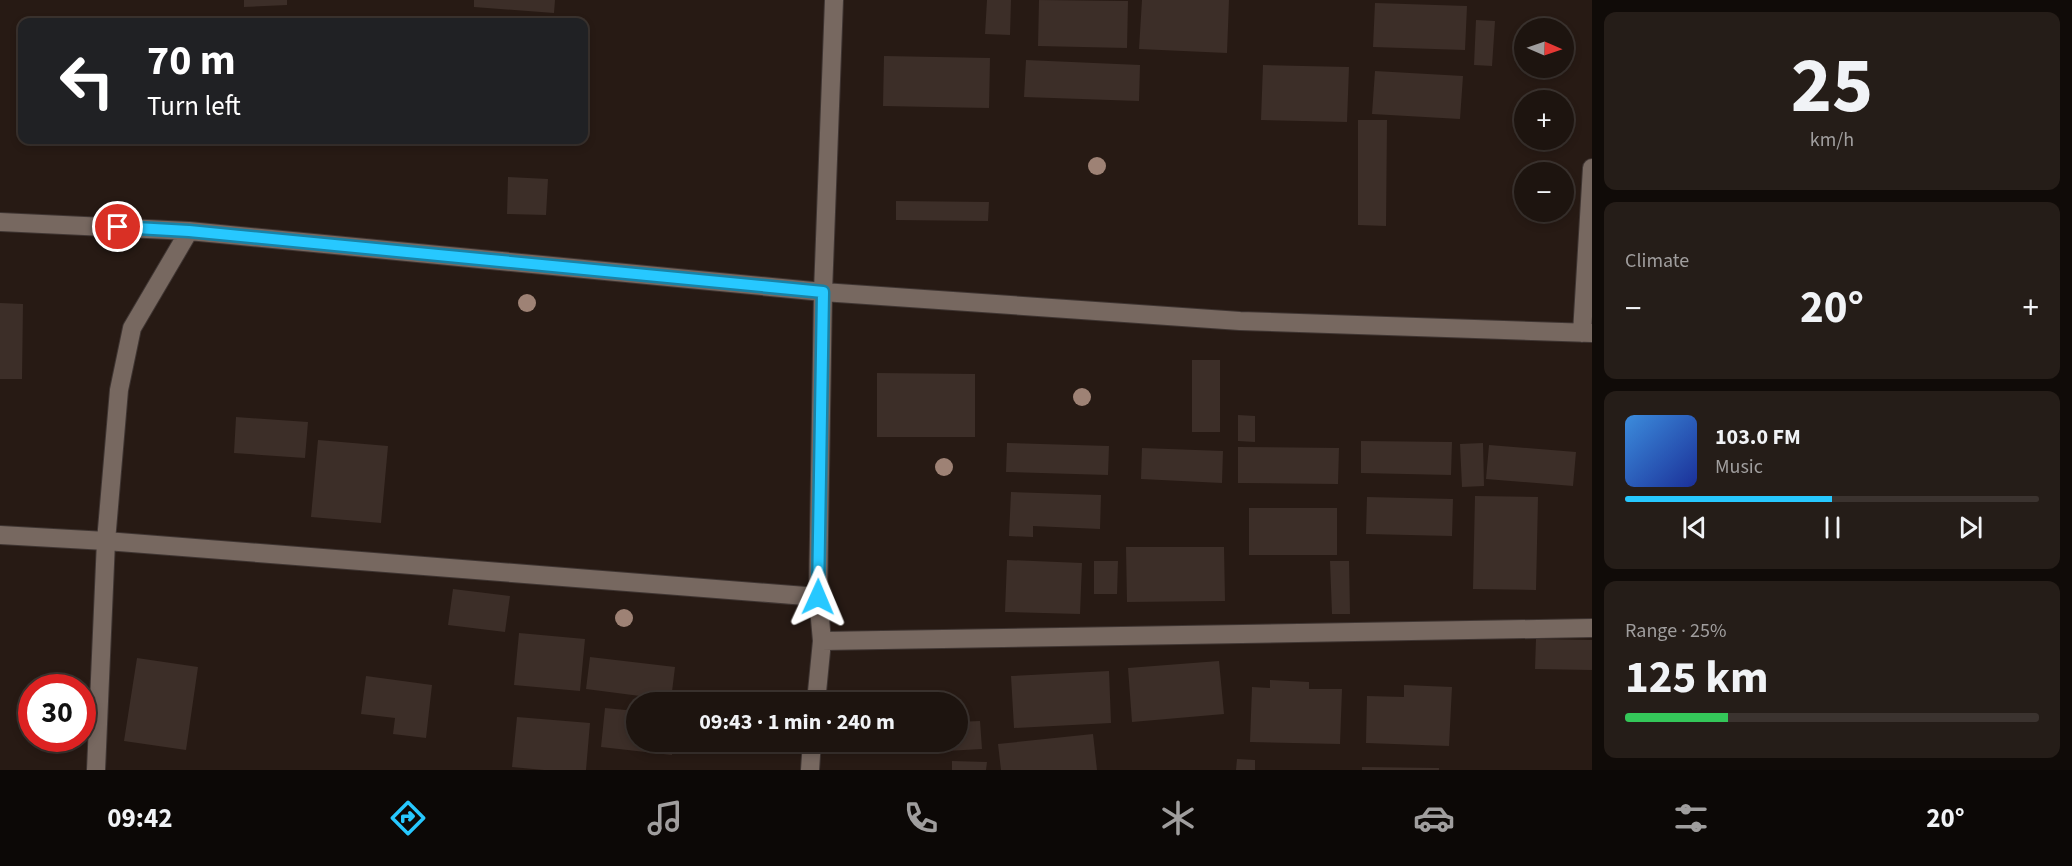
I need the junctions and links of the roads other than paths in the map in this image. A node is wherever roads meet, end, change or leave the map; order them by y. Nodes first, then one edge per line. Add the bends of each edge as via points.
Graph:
1 (834, 0) edge
2 (1592, 168) edge
3 (0, 222) edge
4 (189, 231) junction
5 (823, 292) junction
6 (1587, 333) edge
7 (0, 535) edge
8 (106, 541) junction
9 (818, 597) junction
10 (1592, 628) edge
11 (822, 641) junction
12 (817, 692) edge
13 (811, 752) edge
14 (96, 770) edge
15 (810, 770) edge

1 - 5 street
2 - 6 street
3 - 4 street
4 - 5 street
4 - 8 street via 132,328 119,390
5 - 6 street via 1240,321
5 - 9 street
7 - 8 street
8 - 9 street
8 - 14 street
9 - 11 street
10 - 11 street
11 - 12 street
13 - 15 street

